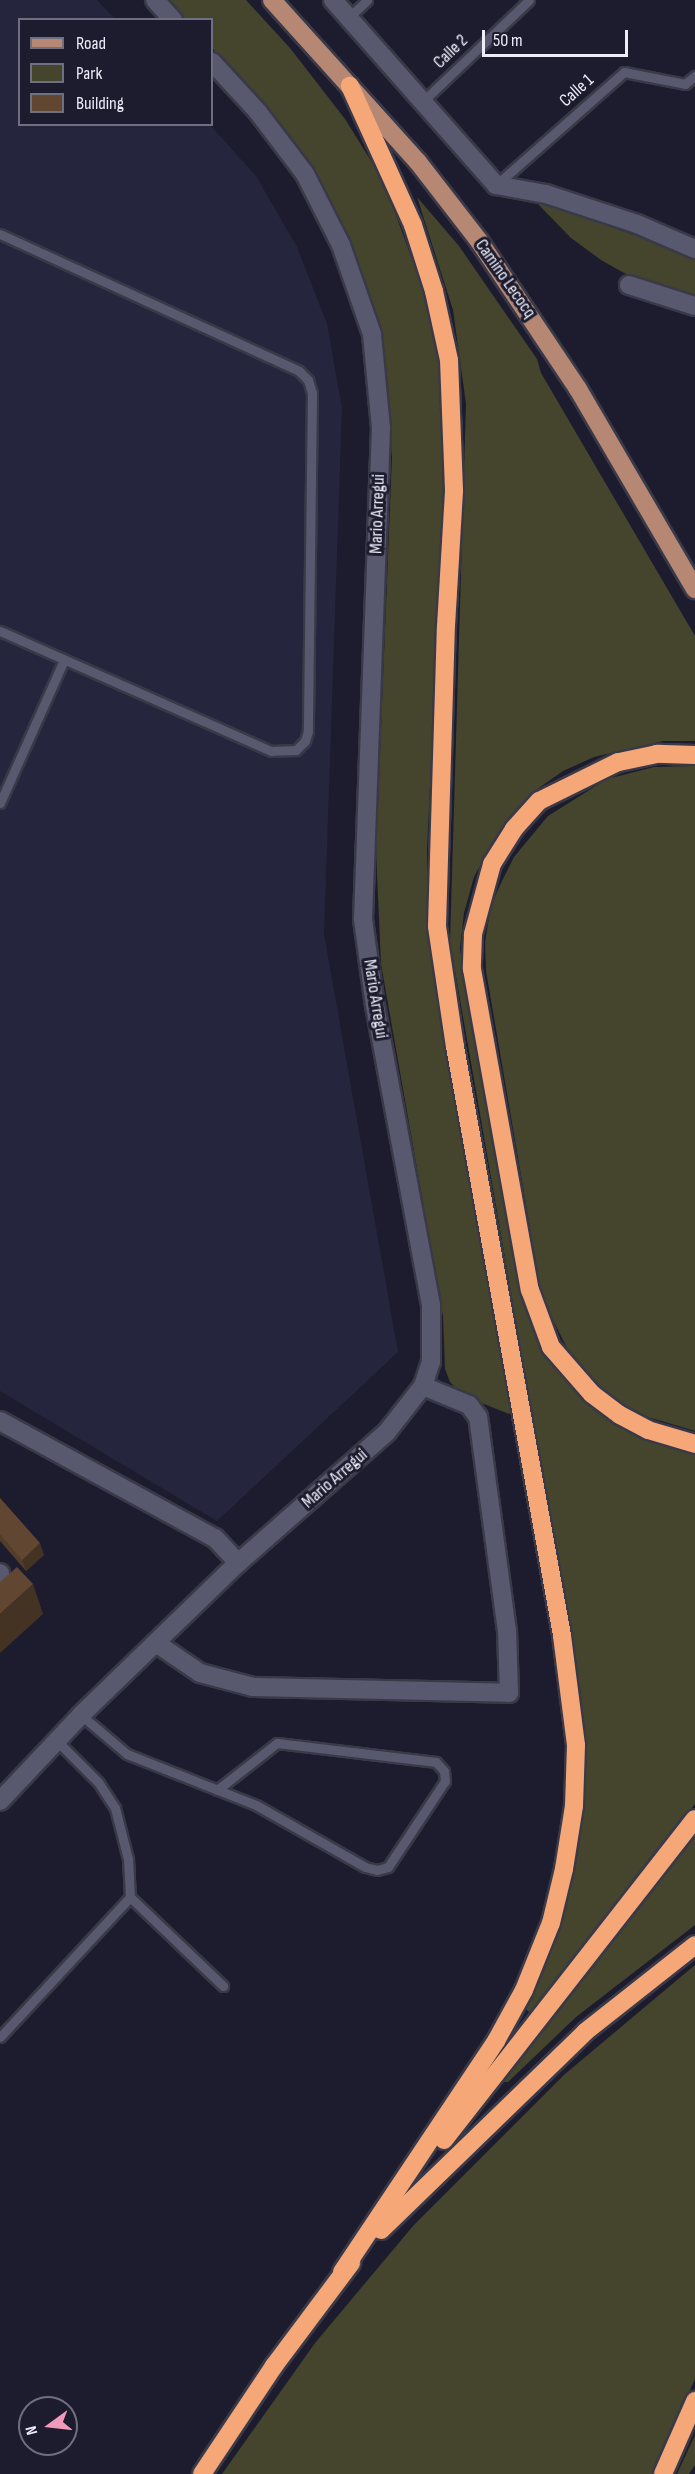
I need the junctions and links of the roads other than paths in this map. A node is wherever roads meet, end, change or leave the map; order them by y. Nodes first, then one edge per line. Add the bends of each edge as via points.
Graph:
1 (154, 0) edge
2 (272, 0) edge
3 (333, 0) edge
4 (368, 0) edge
5 (529, 0) edge
6 (171, 18) edge
7 (348, 18) junction
8 (213, 63) edge
9 (695, 76) edge
10 (350, 86) junction
11 (421, 103) junction
12 (496, 185) junction
13 (0, 234) edge
14 (695, 249) edge
15 (628, 285) dead end
16 (695, 306) edge
17 (687, 563) edge
18 (695, 589) edge
19 (0, 631) edge
20 (64, 660) junction
21 (695, 754) edge
22 (0, 803) edge
23 (423, 1386) junction
24 (0, 1421) edge
25 (695, 1444) edge
26 (238, 1563) junction
27 (0, 1573) edge
28 (0, 1593) edge
29 (156, 1643) junction
30 (81, 1715) junction
31 (56, 1740) junction
32 (3, 1790) edge
33 (217, 1790) junction
34 (695, 1820) edge
35 (130, 1897) junction
36 (695, 1945) edge
37 (223, 1986) dead end
38 (0, 2037) edge
39 (342, 2272) junction
40 (695, 2401) edge
41 (202, 2474) edge
42 (663, 2474) edge

1 - 6 street
2 - 10 main road, Camino Lecocq
3 - 7 street
4 - 7 lane
5 - 11 lane, Calle 2
7 - 11 street
8 - 23 street, Mario Arregui via 258,112 305,174 341,245 372,334 381,428 363,919 375,1006 434,1325 431,1362
9 - 12 lane, Calle 1 via 685,84 624,72
10 - 17 main road, Camino Lecocq via 418,162 533,318
10 - 39 highway via 413,225 434,291 449,360 454,490 437,926 455,1047 562,1635 576,1745 574,1806 564,1869 551,1923 524,1990 496,2041
11 - 12 street
12 - 14 street via 546,194 626,220
13 - 20 lane via 299,371 312,393 305,741 296,750 272,751
15 - 16 street
17 - 18 main road, Camino Lecocq
19 - 20 lane
20 - 22 lane
21 - 25 highway via 657,754 618,762 539,801 514,829 492,864 472,934 472,969 530,1290 550,1347 592,1394 620,1415 648,1430
23 - 26 street, Mario Arregui via 387,1432
23 - 29 street via 469,1405 478,1417 507,1631 509,1693 253,1687 200,1673
24 - 26 street via 215,1538
26 - 29 street, Mario Arregui
27 - 28 street
29 - 30 street, Mario Arregui
30 - 31 street, Mario Arregui
30 - 33 lane via 127,1754
31 - 32 street, Mario Arregui
31 - 35 lane via 98,1782 115,1808 128,1859
33 - 33 lane via 256,1805 365,1867 377,1870 388,1867 445,1781 444,1771 436,1762 278,1743
34 - 39 highway
35 - 37 lane
35 - 38 lane
36 - 39 highway via 576,2040 411,2198
39 - 41 highway
40 - 42 highway

